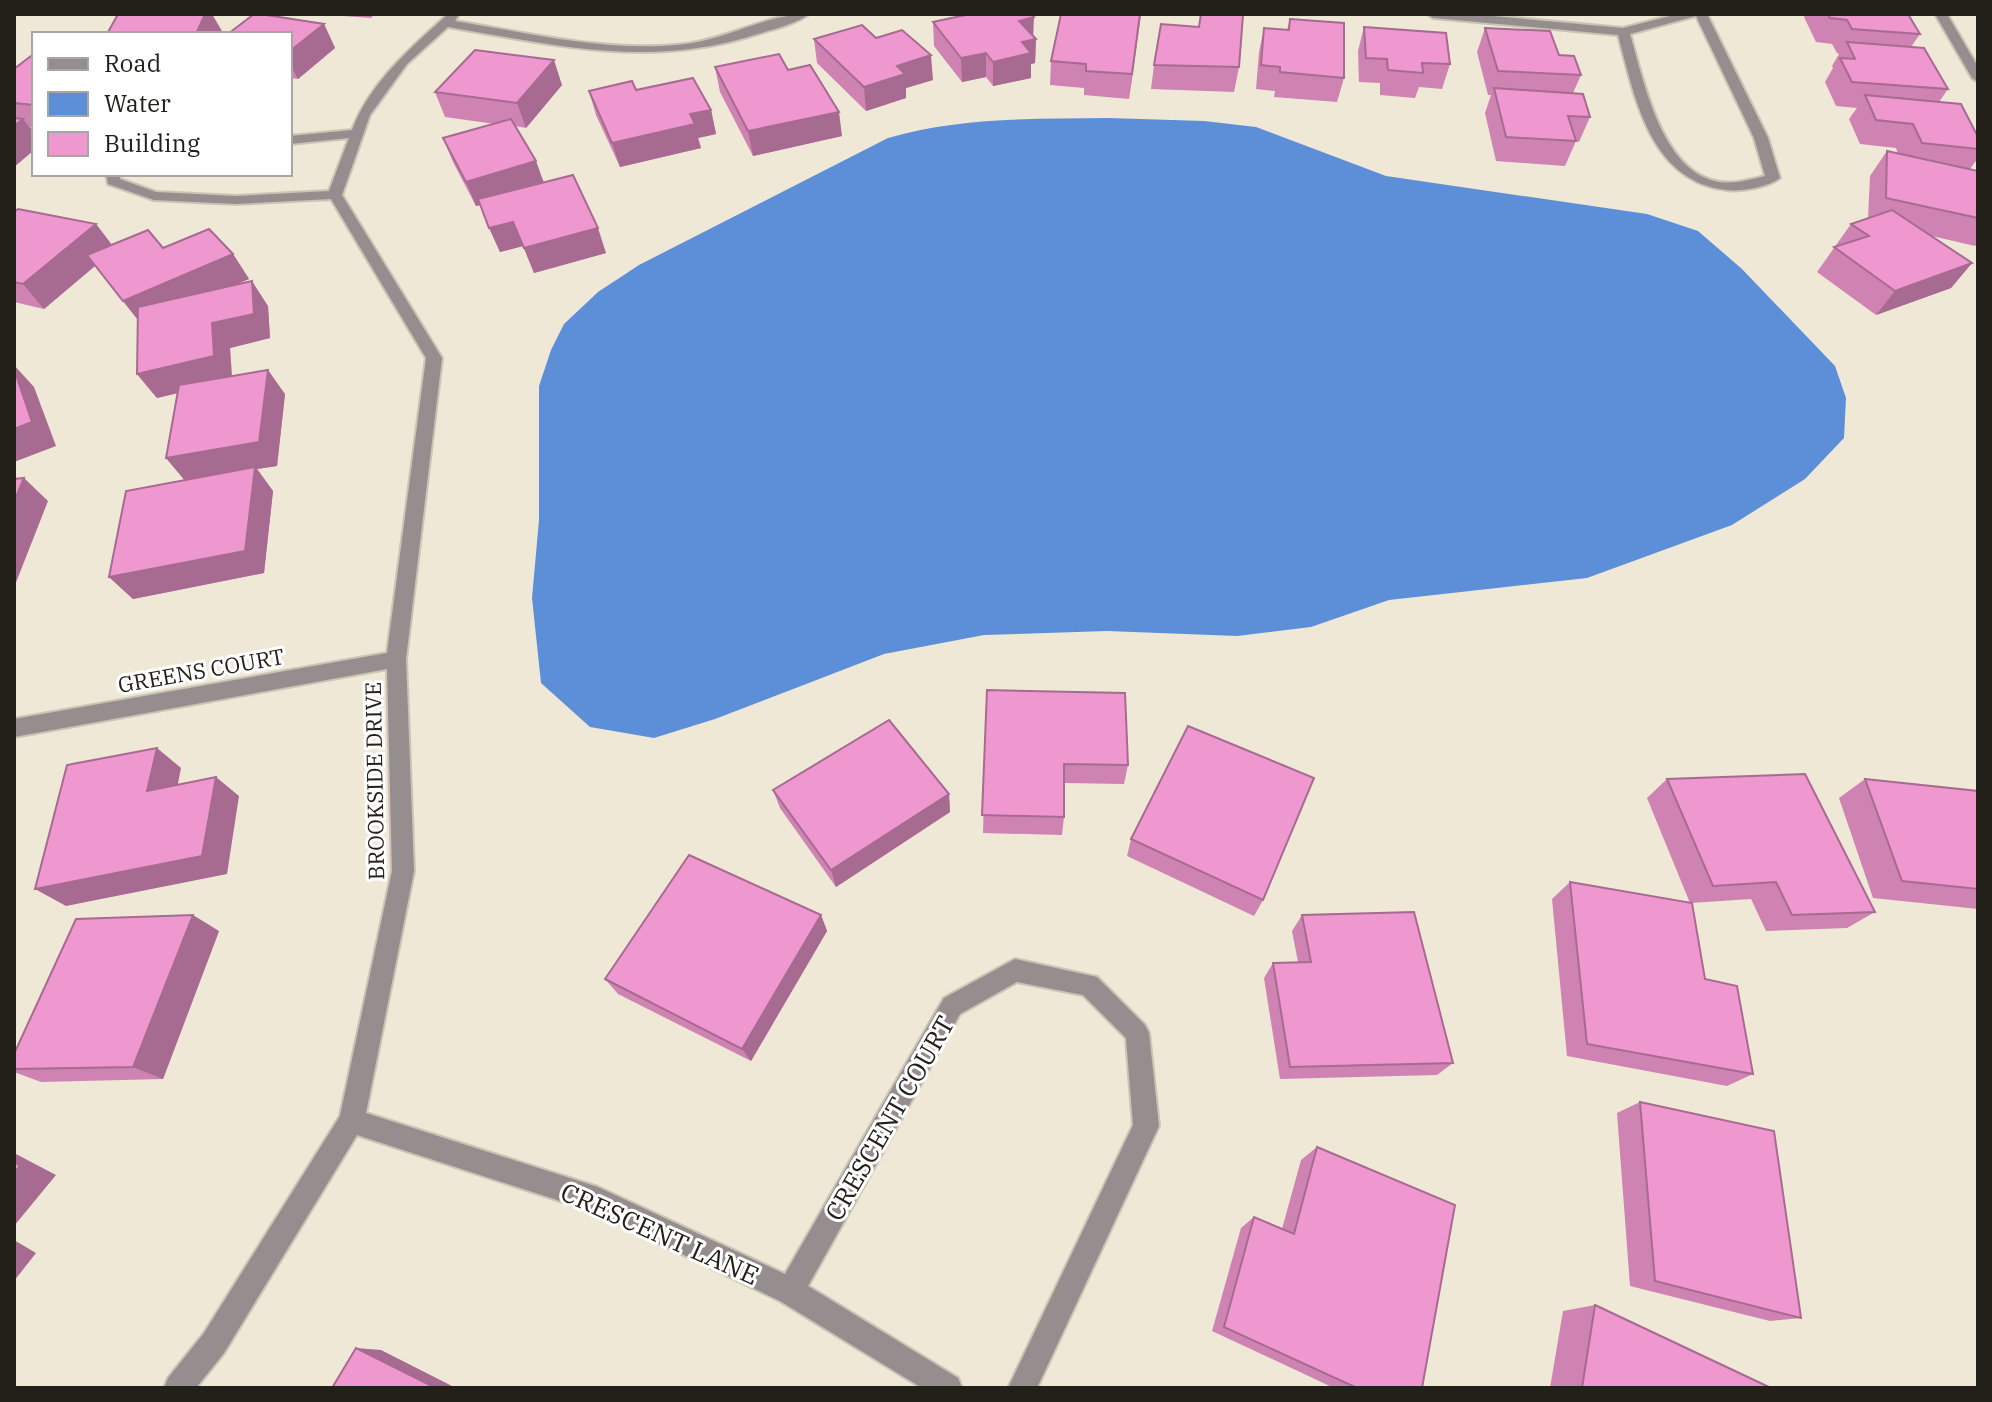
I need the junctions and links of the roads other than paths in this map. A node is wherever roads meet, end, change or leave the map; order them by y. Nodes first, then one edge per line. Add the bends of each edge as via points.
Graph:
1 (803, 14) edge
2 (1433, 14) edge
3 (1692, 14) edge
4 (1701, 14) edge
5 (1941, 14) edge
6 (450, 19) edge
7 (1623, 32) junction
8 (1978, 78) edge
9 (357, 133) junction
10 (292, 140) edge
11 (113, 176) edge
12 (335, 195) junction
13 (396, 659) junction
14 (14, 728) edge
15 (352, 1121) junction
16 (790, 1291) junction
17 (178, 1388) edge
18 (948, 1388) edge
19 (1022, 1388) edge

1 - 6 street via 685,48 625,51
2 - 7 street
3 - 7 street
4 - 7 street via 1761,138 1773,178 1752,186 1715,185 1690,177 1668,157 1652,129
5 - 8 street
6 - 9 street via 403,61
9 - 10 street
9 - 12 street
11 - 12 street via 113,181 154,196 236,200
12 - 13 street, BROOKSIDE DRIVE via 434,358
13 - 14 street, GREENS COURT
13 - 15 street, BROOKSIDE DRIVE via 403,871
15 - 16 street, CRESCENT LANE via 598,1200
15 - 17 street, BROOKSIDE DRIVE via 214,1343
16 - 18 street, CRESCENT LANE
16 - 19 street, CRESCENT COURT via 952,1006 1015,970 1089,985 1137,1033 1146,1126

